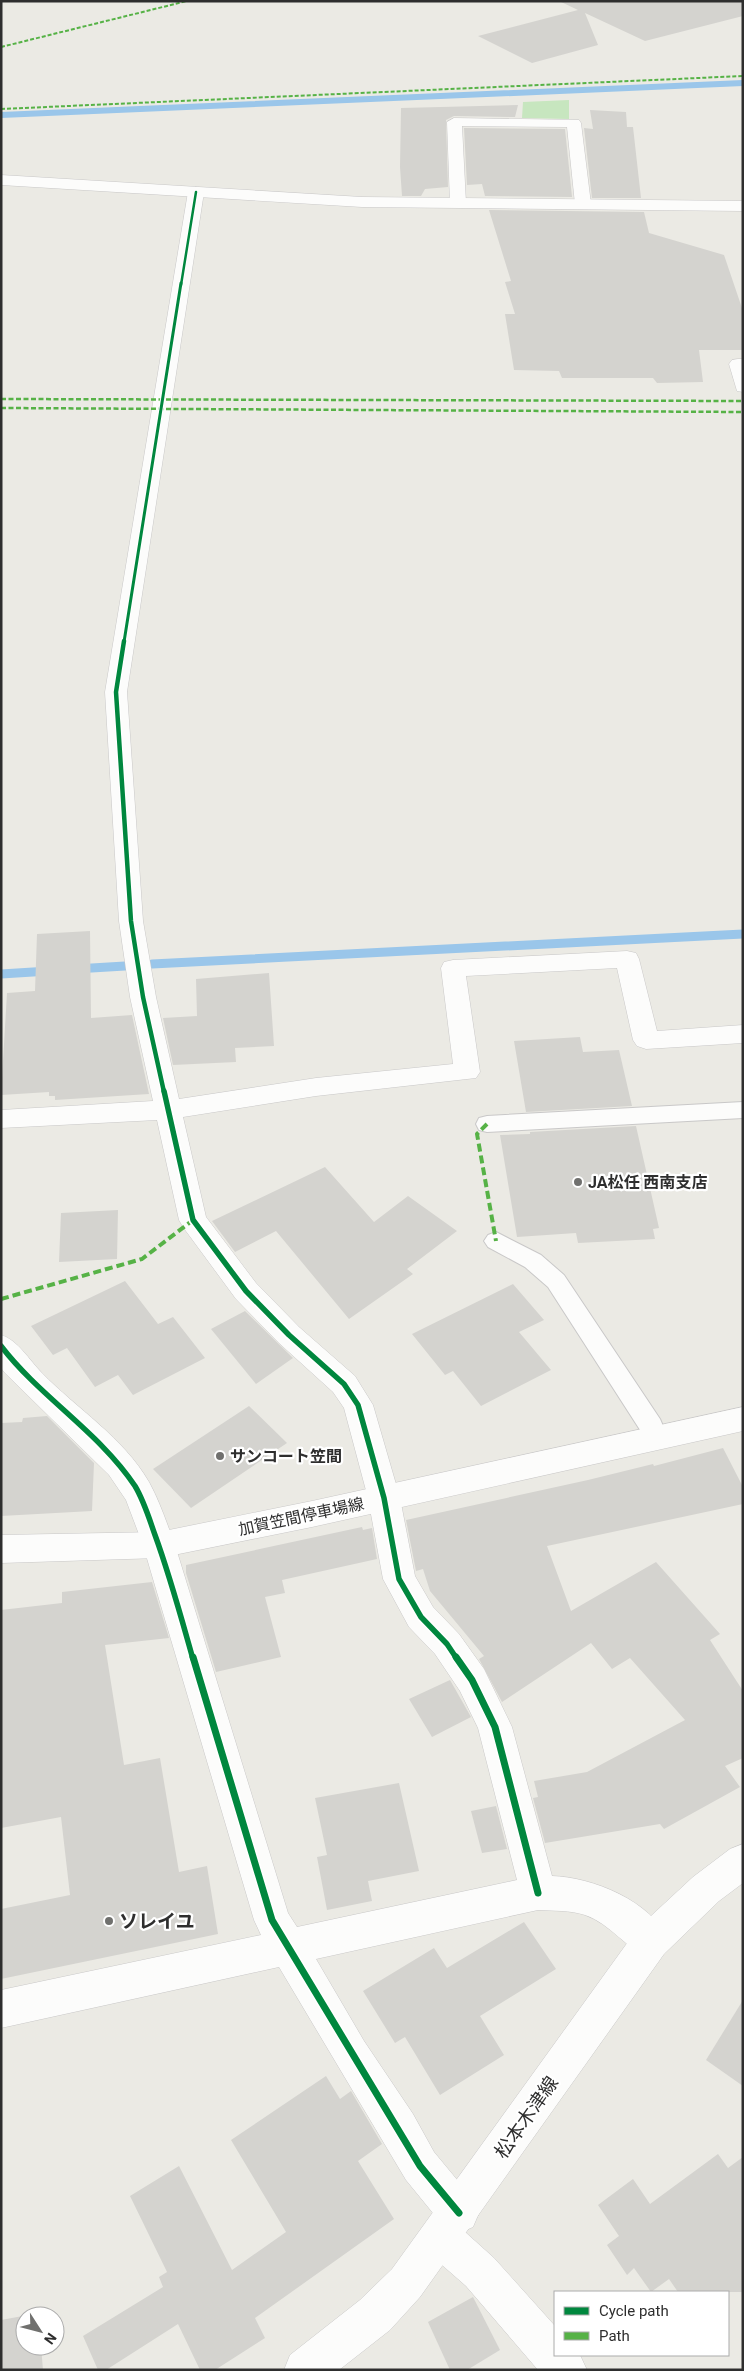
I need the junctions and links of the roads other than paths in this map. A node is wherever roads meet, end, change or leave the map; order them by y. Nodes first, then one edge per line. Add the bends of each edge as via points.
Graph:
1 (1, 180) edge
2 (196, 192) junction
3 (458, 203) junction
4 (583, 204) junction
5 (743, 206) edge
6 (743, 364) edge
7 (743, 387) edge
8 (743, 1034) edge
9 (168, 1110) junction
10 (743, 1110) edge
11 (1, 1119) edge
12 (487, 1124) dead end
13 (496, 1242) dead end
14 (1, 1346) edge
15 (743, 1419) edge
16 (651, 1426) dead end
17 (384, 1498) junction
18 (159, 1545) junction
19 (1, 1549) edge
20 (743, 1861) edge
21 (538, 1893) junction
22 (651, 1941) junction
23 (286, 1946) junction
24 (1, 2009) edge
25 (450, 2225) junction
26 (305, 2370) edge
27 (566, 2370) edge

1 - 2 street
2 - 3 street via 362,202
2 - 9 street via 116,692 131,921
3 - 4 street
3 - 4 street via 454,122 574,123
4 - 5 street
6 - 7 street via 738,364
8 - 9 street via 646,1040 627,959 453,968 467,1072 316,1087
9 - 11 street
9 - 17 street via 193,1220 246,1292 344,1384 358,1405
10 - 12 lane
13 - 16 lane via 533,1262 556,1281
14 - 18 street via 54,1404 88,1431 135,1486
15 - 17 street, 加賀笠間停車場線
17 - 18 street, 加賀笠間停車場線
17 - 21 street via 399,1579 421,1617 447,1644 472,1680 495,1727
18 - 19 street, 加賀笠間停車場線
18 - 23 street via 272,1920
20 - 22 street, 松本木津線 via 706,1889
21 - 22 street via 578,1895 598,1902 619,1913
21 - 23 street
22 - 25 street, 松本木津線
23 - 24 street
23 - 25 street via 399,2128
25 - 26 street, 松本木津線 via 406,2283 375,2315
25 - 27 street via 480,2272

